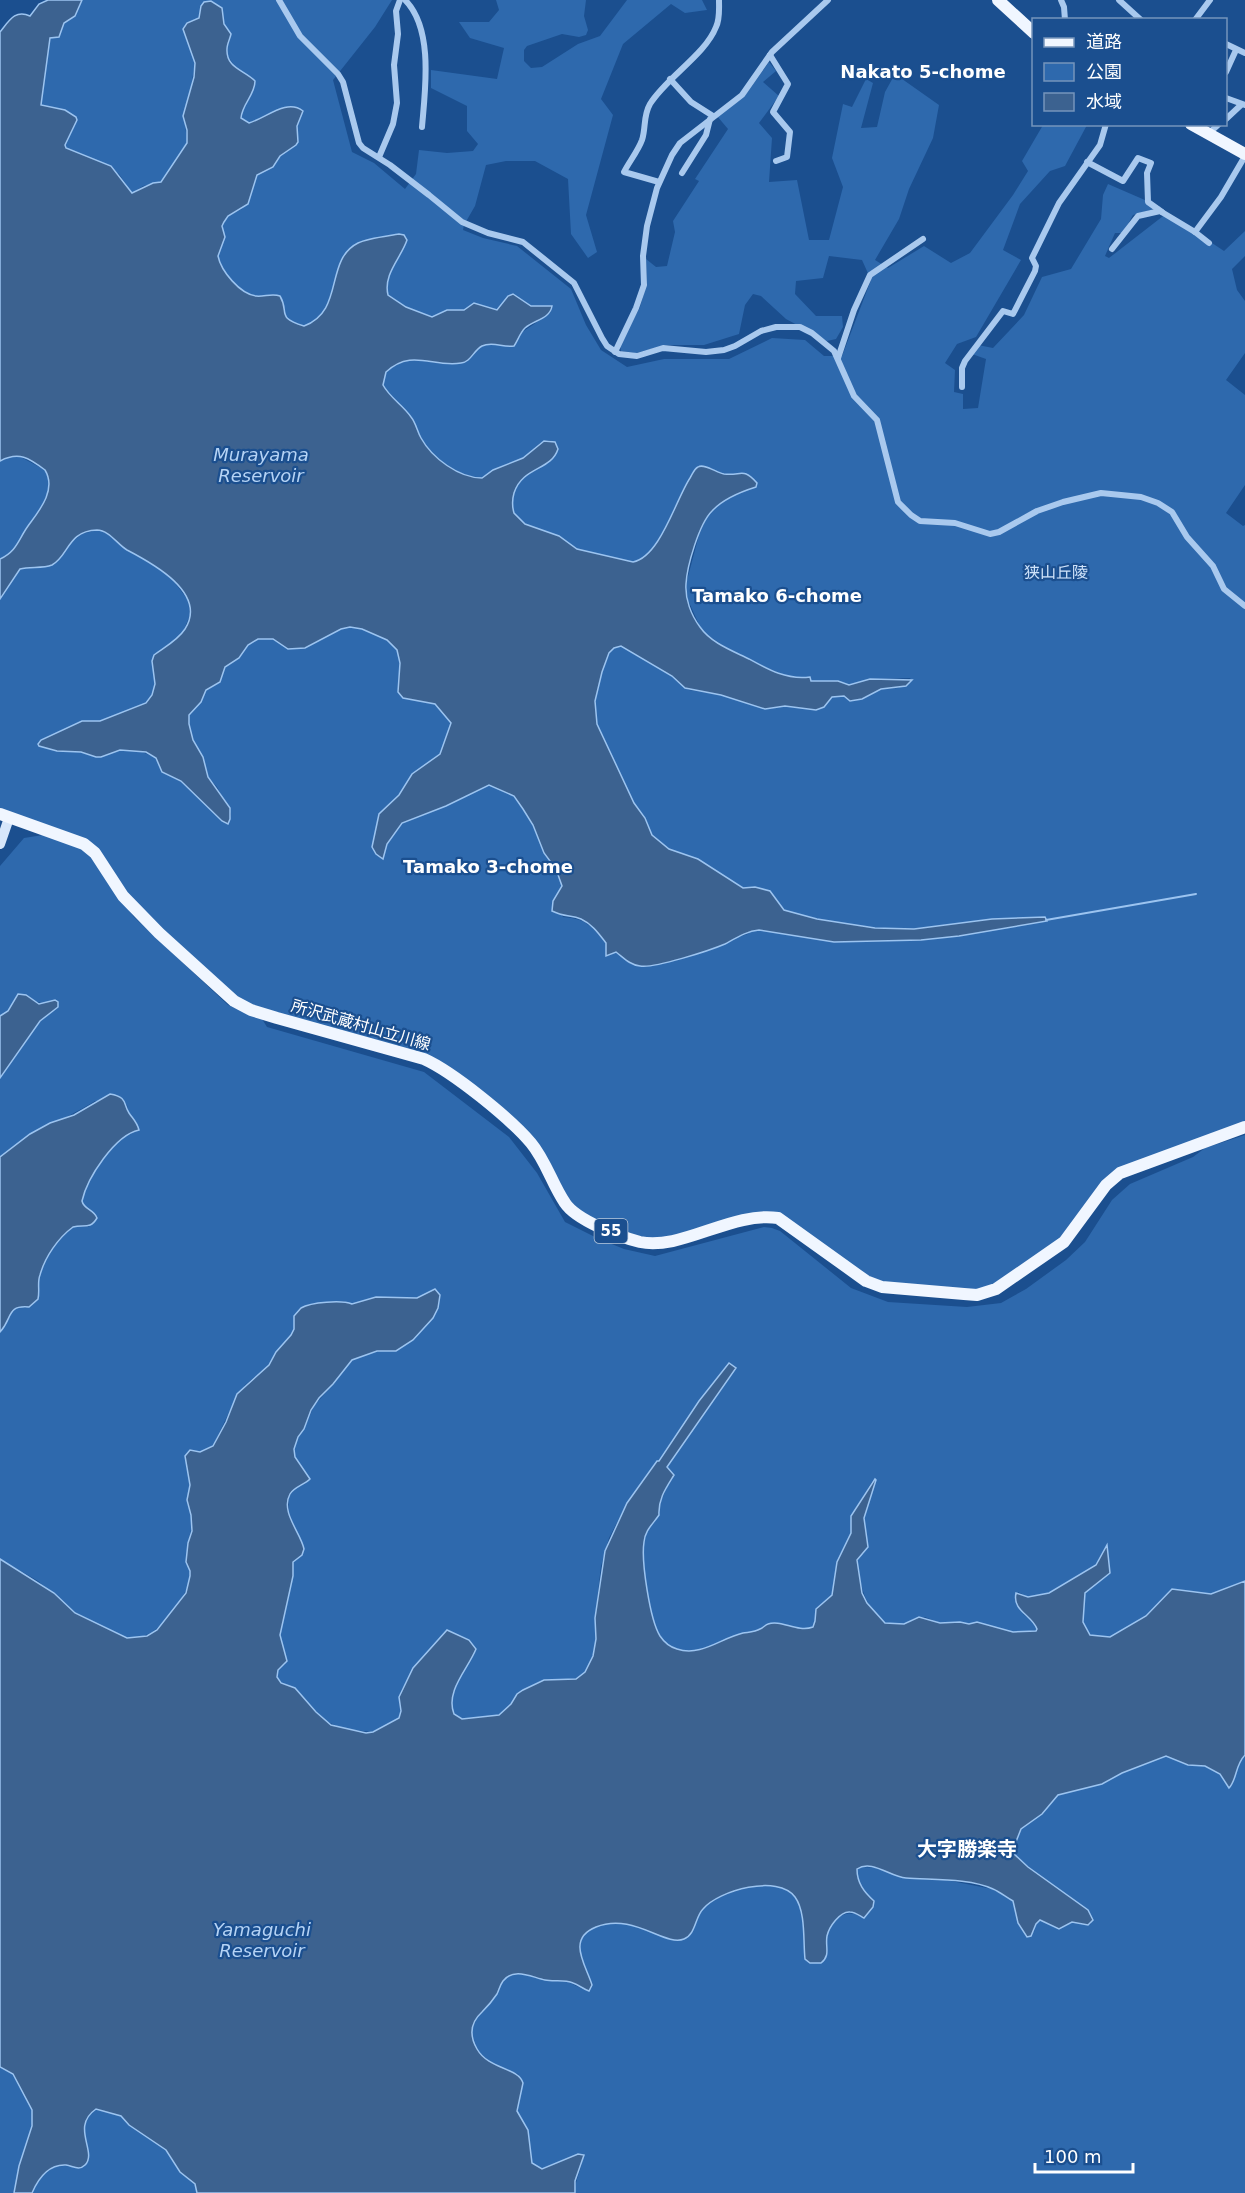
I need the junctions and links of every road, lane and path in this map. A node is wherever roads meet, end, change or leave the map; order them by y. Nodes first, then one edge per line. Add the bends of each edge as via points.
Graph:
1 (279, 0) edge
2 (400, 0) edge
3 (405, 0) edge
4 (719, 0) edge
5 (828, 0) edge
6 (998, 0) edge
7 (1061, 0) edge
8 (1119, 0) edge
9 (1210, 0) edge
10 (1065, 18) edge
11 (1139, 18) edge
12 (1196, 18) edge
13 (1032, 31) edge
14 (1227, 45) edge
15 (1236, 50) junction
16 (1245, 53) edge
17 (770, 55) junction
18 (1227, 70) edge
19 (670, 79) junction
20 (1227, 98) edge
21 (1243, 105) edge
22 (711, 117) junction
23 (1227, 118) edge
24 (1105, 126) edge
25 (1194, 126) edge
26 (1217, 126) edge
27 (422, 127) dead end
28 (1208, 134) junction
29 (1245, 155) edge
30 (379, 157) junction
31 (776, 161) dead end
32 (1087, 162) junction
33 (682, 173) dead end
34 (659, 182) junction
35 (1162, 212) junction
36 (1195, 232) junction
37 (923, 239) dead end
38 (1209, 243) dead end
39 (1112, 249) dead end
40 (615, 352) junction
41 (838, 358) junction
42 (962, 387) dead end
43 (1245, 606) edge
44 (5, 816) edge
45 (0, 844) edge
46 (1245, 1127) edge

1 - 30 street via 300,36 343,82 360,143
2 - 30 street via 394,65 396,110
3 - 27 street via 419,25 426,60
4 - 19 street via 719,19 711,36
5 - 17 street
6 - 13 main road
7 - 10 street
8 - 11 street
9 - 12 street
14 - 15 street
15 - 16 street
15 - 18 street
17 - 22 street via 742,95
17 - 31 street via 788,84 773,112 790,132 787,157
19 - 22 street
19 - 34 street via 649,106 642,140 624,172
20 - 21 street
21 - 23 street
22 - 33 street via 706,135
22 - 34 street via 680,143
24 - 32 street via 1100,145
25 - 28 main road
26 - 28 street
28 - 29 main road
29 - 36 street
30 - 40 street via 462,222 523,242 574,283 594,324
32 - 35 street via 1123,181 1138,158 1151,163 1147,173 1148,202
32 - 42 street via 1050,217 1032,258 1035,271 1012,314 1003,311 965,362
34 - 40 street via 645,232 644,285
35 - 36 street
35 - 39 street via 1138,216
36 - 38 street
37 - 41 street via 870,275
40 - 41 street via 632,357 663,348 723,351 770,328 800,327 830,346
41 - 43 street via 854,396 879,424 898,502 916,519 990,534 1063,502 1101,493 1141,497 1172,512 1187,537 1213,566 1224,590
44 - 45 street
44 - 46 main road, 所沢武蔵村山立川線 / 55 via 84,844 95,853 123,896 234,1001 277,1018 424,1059 440,1068 530,1142 571,1210 638,1242 663,1242 766,1216 778,1218 866,1281 882,1287 976,1295 1004,1285 1064,1242 1106,1185 1120,1173

